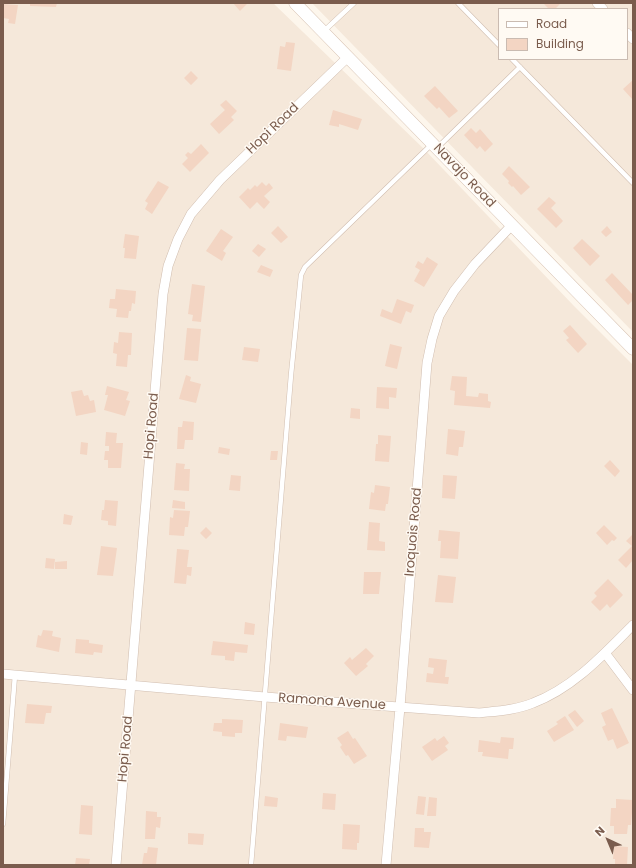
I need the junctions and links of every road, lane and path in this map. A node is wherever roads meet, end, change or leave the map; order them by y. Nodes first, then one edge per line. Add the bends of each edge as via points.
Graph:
1 (295, 3) edge
2 (354, 3) edge
3 (458, 3) edge
4 (323, 32) junction
5 (498, 44) edge
6 (348, 57) junction
7 (513, 60) edge
8 (520, 67) junction
9 (435, 146) junction
10 (633, 183) edge
11 (512, 225) junction
12 (633, 349) edge
13 (633, 625) edge
14 (605, 652) junction
15 (3, 674) edge
16 (15, 675) junction
17 (131, 685) junction
18 (633, 690) edge
19 (265, 697) junction
20 (400, 707) junction
21 (3, 824) edge
22 (116, 865) edge
23 (251, 865) edge
24 (386, 865) edge

1 - 4 main road, Navajo Road
2 - 4 lane
3 - 5 lane
4 - 6 main road, Navajo Road
6 - 9 main road, Navajo Road
6 - 17 street, Hopi Road via 220,180 191,214 168,266 163,294
7 - 8 lane
8 - 9 lane
8 - 10 lane
9 - 11 main road, Navajo Road
9 - 19 lane via 305,267 301,275
11 - 12 main road, Navajo Road
11 - 20 street, Iroquois Road via 475,264 454,291 439,316 432,339 427,364
13 - 14 street, Ramona Avenue
14 - 18 street
14 - 20 street, Ramona Avenue via 580,676 556,693 532,704 479,713
15 - 16 street, Ramona Avenue
16 - 17 street, Ramona Avenue
16 - 21 lane
17 - 19 street, Ramona Avenue
17 - 22 street, Hopi Road
19 - 20 street, Ramona Avenue
19 - 23 lane
20 - 24 street, Iroquois Road

